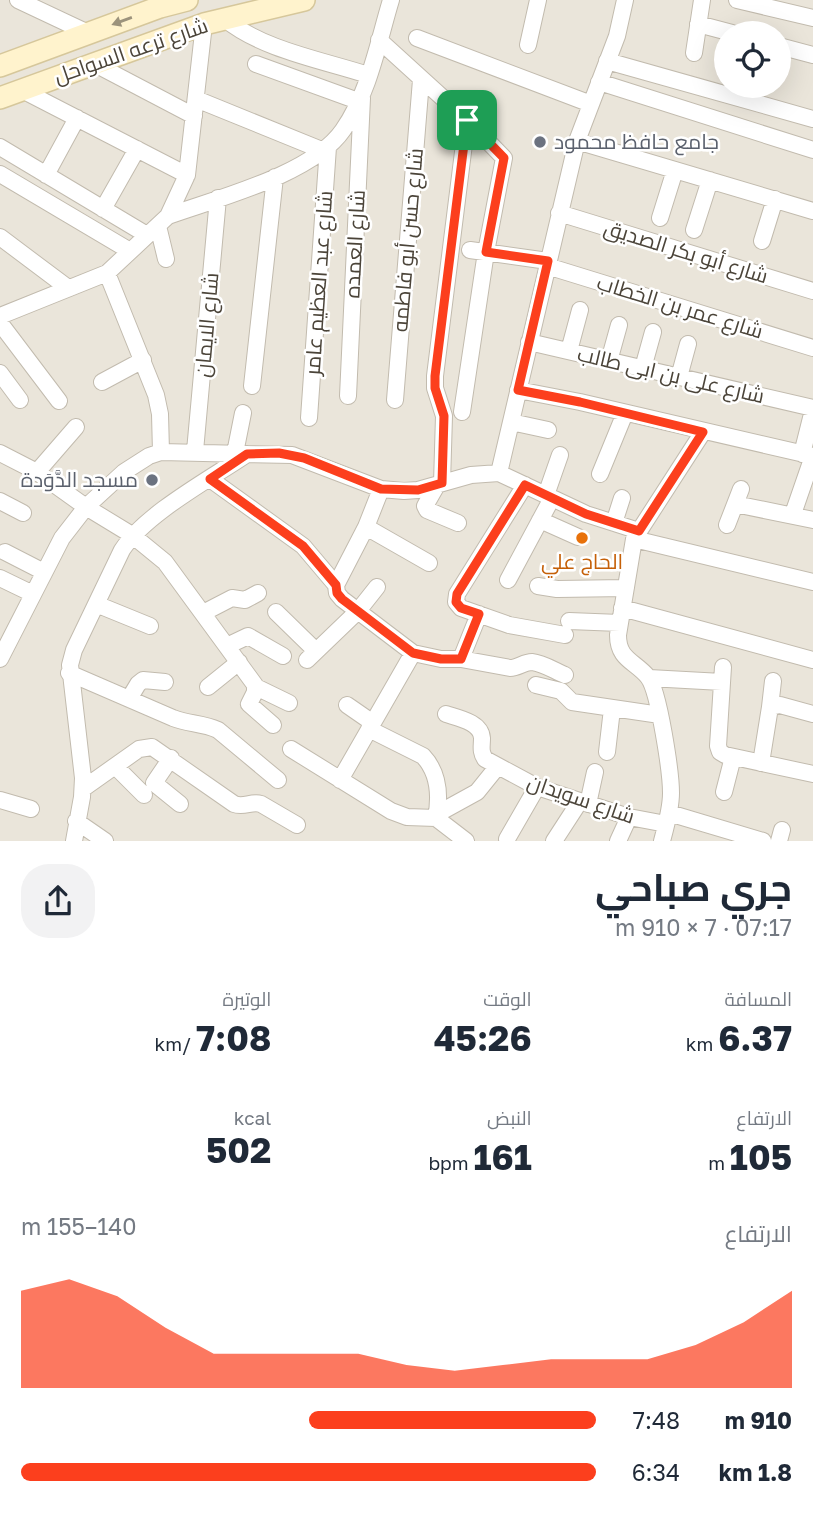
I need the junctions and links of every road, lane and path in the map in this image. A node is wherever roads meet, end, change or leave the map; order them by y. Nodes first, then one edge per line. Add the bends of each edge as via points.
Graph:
1 (18, 0) edge
2 (187, 0) edge
3 (304, 0) edge
4 (391, 0) edge
5 (538, 0) edge
6 (625, 0) edge
7 (702, 0) edge
8 (737, 0) edge
9 (278, 3) edge
10 (152, 4) edge
11 (813, 18) edge
12 (225, 19) junction
13 (204, 24) junction
14 (698, 24) junction
15 (714, 28) edge
16 (88, 33) junction
17 (417, 38) dead end
18 (379, 40) junction
19 (528, 45) dead end
20 (791, 49) edge
21 (694, 54) dead end
22 (813, 55) edge
23 (4, 60) edge
24 (607, 61) junction
25 (93, 64) junction
26 (256, 64) dead end
27 (368, 75) junction
28 (421, 80) junction
29 (599, 82) junction
30 (22, 90) junction
31 (360, 97) junction
32 (0, 98) edge
33 (196, 99) junction
34 (591, 104) junction
35 (194, 116) junction
36 (77, 118) junction
37 (813, 119) edge
38 (467, 120) junction
39 (577, 141) junction
40 (0, 147) edge
41 (136, 149) junction
42 (326, 149) junction
43 (813, 150) edge
44 (675, 170) junction
45 (0, 174) edge
46 (46, 175) junction
47 (187, 175) junction
48 (275, 177) junction
49 (710, 180) junction
50 (218, 198) junction
51 (775, 199) junction
52 (103, 209) junction
53 (813, 211) edge
54 (559, 213) junction
55 (660, 218) dead end
56 (158, 226) junction
57 (694, 230) dead end
58 (0, 236) edge
59 (762, 241) dead end
60 (130, 251) junction
61 (478, 251) junction
62 (166, 259) dead end
63 (548, 264) junction
64 (107, 273) junction
65 (68, 288) junction
66 (813, 291) edge
67 (580, 310) dead end
68 (1, 316) edge
69 (619, 325) dead end
70 (653, 332) dead end
71 (529, 342) junction
72 (688, 344) dead end
73 (813, 348) edge
74 (569, 351) junction
75 (143, 360) junction
76 (609, 360) junction
77 (643, 368) junction
78 (0, 373) edge
79 (679, 377) junction
80 (102, 382) dead end
81 (252, 386) dead end
82 (518, 390) junction
83 (348, 396) dead end
84 (20, 400) dead end
85 (395, 400) dead end
86 (59, 401) dead end
87 (813, 409) edge
88 (462, 411) dead end
89 (243, 413) dead end
90 (625, 413) junction
91 (309, 418) dead end
92 (510, 422) junction
93 (76, 427) dead end
94 (548, 430) dead end
95 (703, 432) junction
96 (195, 451) junction
97 (161, 452) junction
98 (241, 454) junction
99 (1, 455) edge
100 (560, 455) dead end
101 (808, 455) edge
102 (37, 472) junction
103 (499, 473) junction
104 (600, 474) dead end
105 (210, 479) junction
106 (440, 484) junction
107 (525, 485) junction
108 (381, 489) junction
109 (549, 496) junction
110 (622, 498) dead end
111 (0, 501) edge
112 (86, 507) junction
113 (23, 513) dead end
114 (793, 514) junction
115 (540, 520) junction
116 (813, 520) edge
117 (458, 523) dead end
118 (614, 523) junction
119 (727, 525) dead end
120 (366, 527) junction
121 (132, 535) junction
122 (637, 535) junction
123 (578, 537) dead end
124 (5, 552) dead end
125 (429, 563) dead end
126 (44, 572) junction
127 (0, 578) edge
128 (508, 580) dead end
129 (813, 582) edge
130 (336, 585) junction
131 (538, 586) dead end
132 (377, 587) dead end
133 (626, 588) junction
134 (258, 593) dead end
135 (33, 594) junction
136 (96, 604) junction
137 (358, 611) junction
138 (203, 612) junction
139 (276, 612) dead end
140 (479, 614) junction
141 (621, 616) junction
142 (150, 626) dead end
143 (227, 646) junction
144 (413, 653) junction
145 (1, 655) edge
146 (284, 656) dead end
147 (461, 659) junction
148 (813, 660) edge
149 (239, 662) junction
150 (69, 673) junction
151 (565, 676) dead end
152 (649, 678) junction
153 (774, 681) dead end
154 (165, 682) dead end
155 (536, 685) dead end
156 (208, 687) dead end
157 (256, 687) junction
158 (130, 699) junction
159 (289, 703) dead end
160 (347, 705) dead end
161 (770, 707) junction
162 (612, 709) junction
163 (446, 714) dead end
164 (813, 714) edge
165 (660, 715) junction
166 (273, 725) dead end
167 (371, 726) junction
168 (290, 749) dead end
169 (607, 752) dead end
170 (733, 757) junction
171 (171, 758) junction
172 (761, 763) junction
173 (116, 766) junction
174 (498, 766) junction
175 (595, 772) dead end
176 (813, 774) edge
177 (278, 780) dead end
178 (340, 780) junction
179 (537, 787) junction
180 (84, 788) junction
181 (724, 792) dead end
182 (144, 795) dead end
183 (0, 800) edge
184 (584, 803) junction
185 (180, 804) dead end
186 (32, 809) dead end
187 (437, 816) junction
188 (629, 817) junction
189 (668, 818) junction
190 (76, 821) junction
191 (298, 825) dead end
192 (731, 836) edge
193 (507, 839) dead end
194 (74, 841) edge
195 (105, 841) edge
196 (466, 841) edge
197 (554, 841) edge
198 (618, 841) edge
199 (662, 841) edge
200 (763, 841) edge

1 - 16 street
2 - 10 main road, شارع ترعه السواحل
3 - 9 main road, شارع ترعه السواحل
4 - 18 street
5 - 19 street
6 - 24 street
7 - 14 street
8 - 11 street
9 - 12 main road, شارع ترعه السواحل
10 -> 16 main road, شارع ترعه السواحل
12 - 13 main road, شارع ترعه السواحل
12 - 27 street via 264,42
13 - 25 main road, شارع ترعه السواحل
13 - 33 street
14 - 15 street
14 - 21 street
16 - 23 main road, شارع ترعه السواحل
17 - 34 street
18 - 27 street
18 - 28 street
20 - 22 street
24 - 29 street
24 - 37 street
25 - 30 main road, شارع ترعه السواحل
25 - 35 street
26 - 31 street
27 - 31 street
28 - 38 street
28 - 85 street, شارع حسن أبو فاطمه
29 - 34 street
29 - 43 street
30 - 32 main road, شارع ترعه السواحل
30 - 36 street
31 - 42 street via 344,130
31 - 83 street, شارع العمده
33 - 35 street
33 - 42 street
34 - 39 street
35 - 47 street
36 - 41 street
36 - 46 street
38 - 61 street via 504,158
38 - 106 street via 435,376 444,416
39 - 44 street
39 - 54 street
40 - 46 street
41 - 47 street
41 - 52 street
42 - 48 street via 301,167
42 - 91 street, شارع عبد العظيم عامر
44 - 49 street
44 - 55 street
45 - 60 street
46 - 52 street
47 - 56 street
48 - 50 street
48 - 81 street
49 - 51 street
49 - 57 street
50 - 56 street
50 - 96 street, شارع الايمان
51 - 53 street
51 - 59 street
52 - 56 street
54 - 63 street
54 - 66 street, شارع أبو بكر الصديق
56 - 60 street
56 - 62 street
58 - 65 street
60 - 64 street
61 - 63 street, شارع عمر بن الخطاب
61 - 88 street
63 - 71 street
63 - 73 street, شارع عمر بن الخطاب
64 - 65 street
64 - 75 street
65 - 68 street
67 - 74 street
68 - 86 street
69 - 76 street
70 - 77 street
71 - 74 street, شارع على بن ابى طالب
71 - 82 street
72 - 79 street
74 - 76 street, شارع على بن ابى طالب
75 - 80 street
75 - 97 street via 160,414
76 - 77 street, شارع على بن ابى طالب
77 - 79 street, شارع على بن ابى طالب
78 - 84 street
79 - 87 street, شارع على بن ابى طالب
82 - 90 street
82 - 92 street
87 - 101 street
89 - 98 street
90 - 95 street
90 - 104 street
92 - 94 street
92 - 103 street
93 - 102 street
95 - 101 street
95 - 122 street
96 - 97 street
96 - 98 street
97 - 112 street via 124,472
98 - 105 street
98 - 108 street via 292,454
99 - 102 street
100 - 109 street
101 - 114 street
102 - 112 street
103 - 106 street
103 - 107 street
105 - 121 street
105 - 130 street via 303,546
106 - 108 street via 404,491
106 - 117 street via 425,506
107 - 109 street
107 - 140 street via 457,594 461,608
108 - 120 street
109 - 115 street
109 - 118 street
110 - 118 street
111 - 113 street
112 - 121 street
112 - 126 street
114 - 116 street
114 - 119 street via 778,514 738,496
115 - 123 street
115 - 128 street
118 - 122 street
120 - 125 street
120 - 130 street
121 - 136 street
121 - 138 street via 165,562
122 - 129 street
122 - 133 street
124 - 126 street
126 - 135 street
127 - 135 street
130 - 137 street via 342,599
131 - 133 street
132 - 137 street
133 - 141 street
134 - 138 street via 245,600 232,598
135 - 145 street
136 - 142 street
136 - 150 street via 74,650
137 - 139 street via 312,655
137 - 144 street
138 - 143 street
140 - 141 street via 509,625 567,628
140 - 147 street
141 - 148 street
141 - 152 street via 618,646
143 - 146 street via 248,636
143 - 149 street
144 - 147 street
144 - 167 street
147 - 151 street via 510,668 536,663
149 - 156 street
149 - 157 street
150 - 158 street
150 - 180 street
152 - 165 street
152 - 170 street via 723,675 718,746 720,752
153 - 161 street
154 - 158 street via 143,680
155 - 162 street via 561,691 572,702
157 - 159 street
157 - 166 street via 249,704
158 - 177 street via 185,723 218,730
160 - 167 street
161 - 164 street via 780,705
161 - 172 street
162 - 165 street
162 - 169 street
163 - 174 street, شارع سويدان via 475,725 482,735 481,752
165 - 189 street via 671,794
167 - 178 street
167 - 187 street via 429,762 439,789
168 - 178 street
170 - 172 street
170 - 181 street
171 - 173 street via 147,747
171 - 185 street via 154,783
171 - 191 street via 234,804 241,807 255,802
172 - 176 street
173 - 180 street
173 - 182 street
174 - 179 street, شارع سويدان
174 - 187 street via 477,792
175 - 184 street
178 - 187 street via 407,817
179 - 184 street, شارع سويدان
179 - 193 street
180 - 190 street
183 - 186 street
184 - 188 street, شارع سويدان
184 - 197 street
187 - 196 street
188 - 189 street, شارع سويدان
188 - 198 street
189 - 192 street, شارع سويدان
189 - 199 street
190 - 194 street
190 - 195 street
192 - 200 street, شارع سويدان

